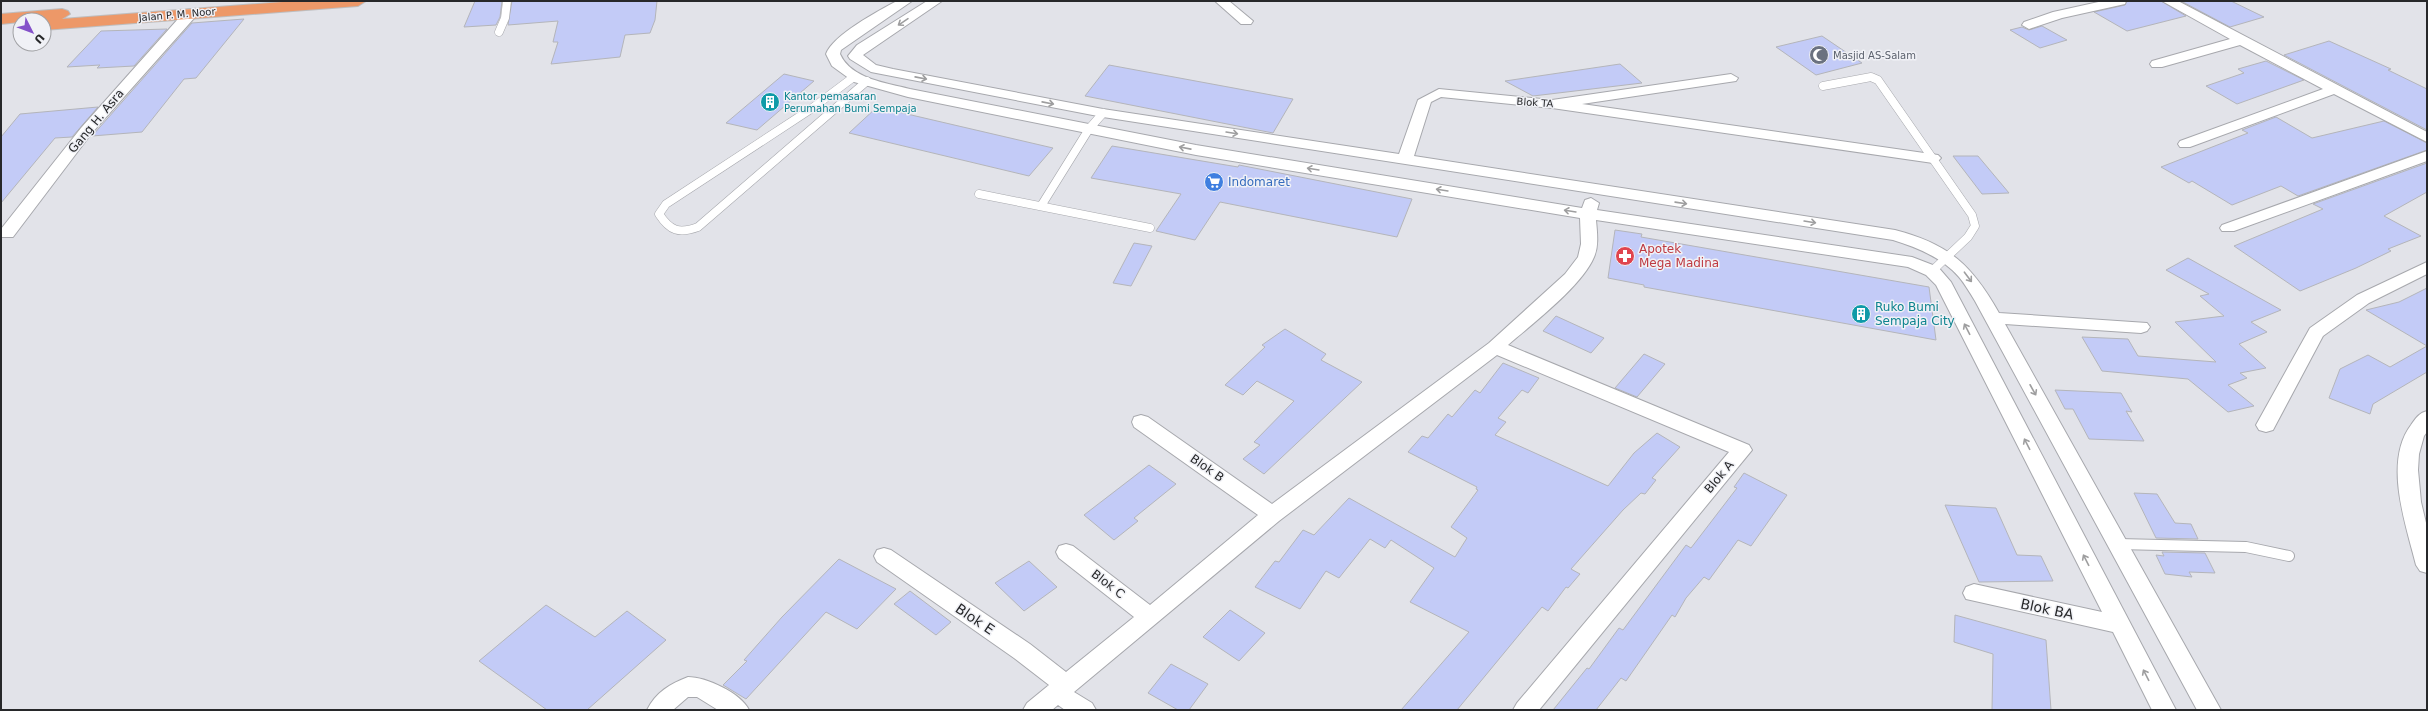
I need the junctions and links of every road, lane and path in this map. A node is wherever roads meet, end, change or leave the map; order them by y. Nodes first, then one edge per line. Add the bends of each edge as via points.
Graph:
1 (242, 1) edge
2 (358, 1) edge
3 (507, 1) edge
4 (906, 1) edge
5 (936, 1) edge
6 (1222, 1) edge
7 (2120, 1) edge
8 (2168, 1) edge
9 (191, 13) junction
10 (1, 19) edge
11 (1246, 21) dead end
12 (52, 24) edge
13 (2029, 25) dead end
14 (12, 27) edge
15 (1, 28) edge
16 (499, 32) dead end
17 (2242, 40) junction
18 (855, 56) junction
19 (837, 62) junction
20 (2157, 64) dead end
21 (1731, 78) dead end
22 (861, 79) junction
23 (1823, 86) dead end
24 (2335, 89) junction
25 (1552, 104) junction
26 (1103, 114) junction
27 (1089, 129) junction
28 (2427, 138) edge
29 (2185, 144) dead end
30 (2427, 156) edge
31 (1933, 158) junction
32 (1405, 160) junction
33 (1595, 191) junction
34 (979, 194) dead end
35 (1041, 206) junction
36 (1588, 214) junction
37 (1150, 228) dead end
38 (2228, 228) dead end
39 (7, 233) dead end
40 (1946, 258) junction
41 (2427, 267) edge
42 (1932, 271) junction
43 (1994, 318) junction
44 (2140, 327) dead end
45 (1495, 347) junction
46 (2427, 418) edge
47 (1141, 422) dead end
48 (2266, 425) dead end
49 (1272, 515) junction
50 (2118, 544) junction
51 (1066, 552) dead end
52 (884, 556) dead end
53 (2289, 556) dead end
54 (2427, 565) edge
55 (1974, 593) dead end
56 (1150, 617) junction
57 (2120, 625) junction
58 (1060, 688) junction
59 (659, 710) edge
60 (737, 710) edge
61 (1035, 710) edge
62 (1084, 710) edge
63 (1525, 710) edge
64 (2164, 710) edge
65 (2209, 710) edge

1 - 10 highway, Jalan P. M. Noor
2 - 9 highway, Jalan P. M. Noor
3 - 16 lane via 505,18
4 - 19 street via 876,18 836,48 833,54
5 -> 18 street via 862,48
6 - 11 street
7 - 13 street via 2058,15
8 - 17 street
9 - 12 highway, Jalan P. M. Noor
9 - 39 street, Gang H. Asra via 86,131
14 - 15 highway
17 - 20 street
17 - 24 street
18 - 19 street
18 -> 26 street via 871,68
19 - 22 street
21 - 25 street, Blok TA
22 - 22 lane via 698,227 685,232 672,230 664,223 659,214 666,204
22 - 27 street via 908,93
23 - 31 lane via 1871,77 1878,80
24 - 28 street
24 - 29 street
25 - 31 street
25 - 32 street, Blok TA via 1439,93 1425,100
26 - 27 lane
26 -> 32 street
27 - 35 lane
36 -> 27 street via 1196,150
30 - 38 street
31 - 40 lane via 1972,215 1975,226 1968,237
32 - 33 street
33 - 36 street
33 -> 40 street via 1895,235 1920,243
34 - 35 lane
35 - 37 lane
36 - 42 street via 1912,262
36 - 45 street via 1589,244 1586,257 1572,278
40 - 42 lane
40 -> 43 street via 1965,273
41 - 48 street via 2363,299 2316,332
57 -> 42 street via 1943,282
43 - 44 street
43 -> 50 street
45 - 49 street
45 - 63 street, Blok A via 1742,450
46 - 54 street via 2413,437 2407,474 2412,507
47 - 49 street, Blok B
49 - 56 street
50 - 53 lane via 2246,547
50 - 65 street
51 - 56 street, Blok C
52 - 58 street, Blok E via 1022,651
55 - 57 street, Blok BA
56 - 58 street
64 -> 57 street
58 - 61 street
58 - 62 street, Blok E
59 - 60 street via 670,696 683,687 696,686

